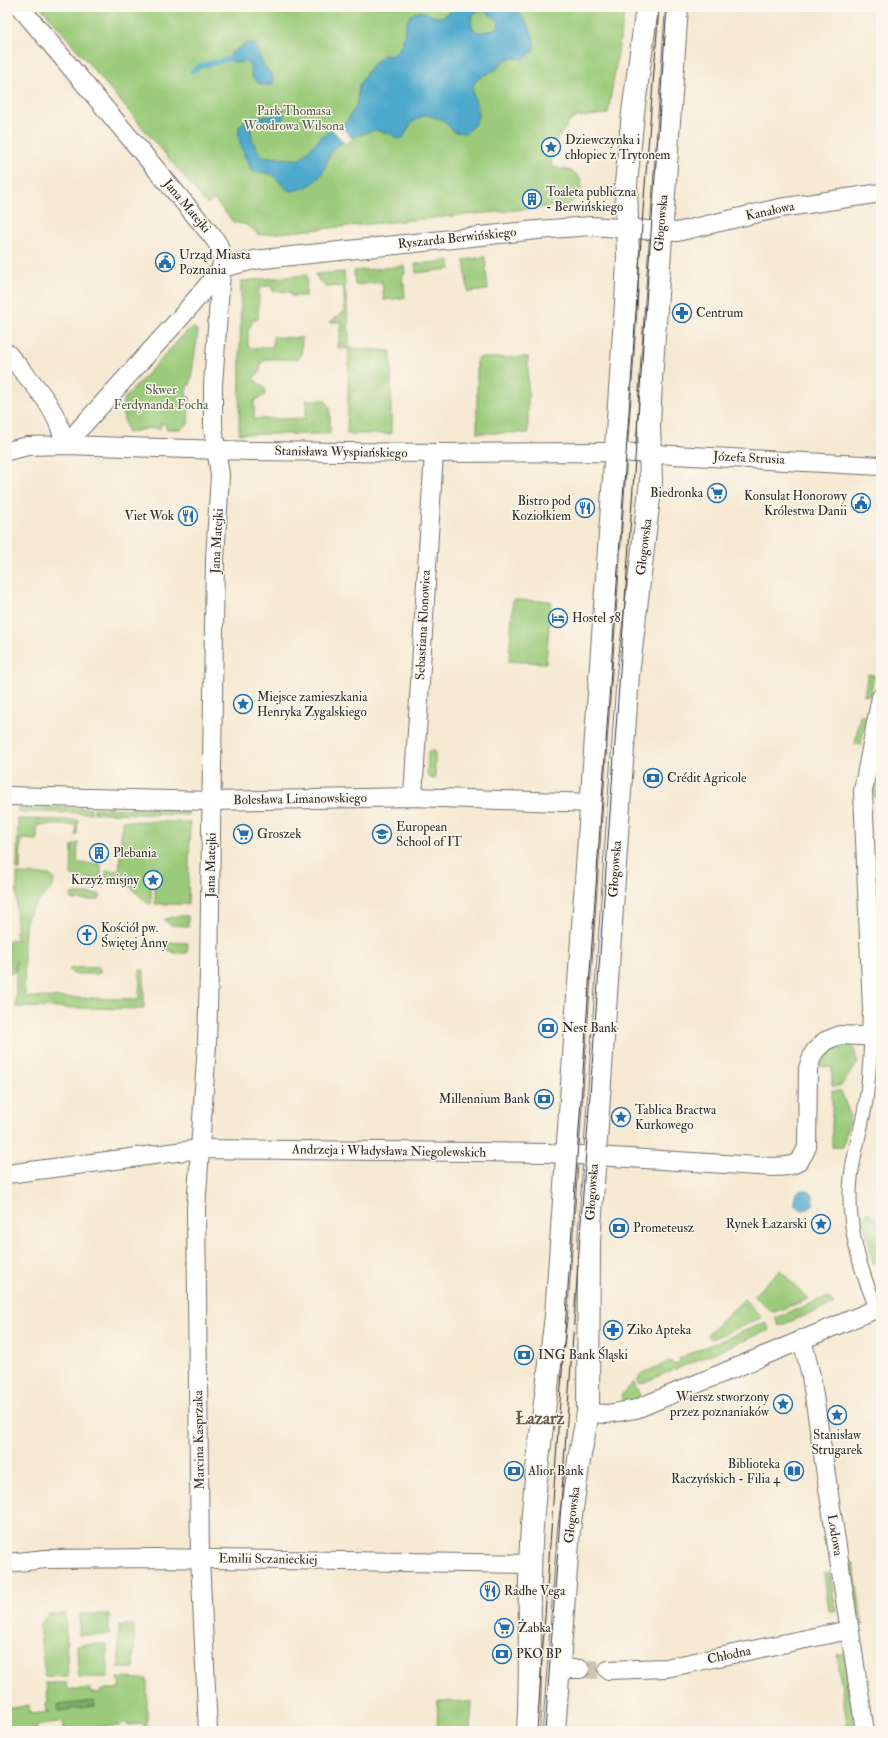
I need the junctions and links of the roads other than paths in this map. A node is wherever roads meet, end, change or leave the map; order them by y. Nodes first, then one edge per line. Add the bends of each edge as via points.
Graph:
1 (20, 7) edge
2 (647, 7) edge
3 (677, 7) edge
4 (881, 193) edge
5 (626, 228) junction
6 (661, 230) junction
7 (214, 237) junction
8 (254, 260) junction
9 (222, 268) junction
10 (7, 353) edge
11 (65, 445) junction
12 (216, 449) junction
13 (7, 451) edge
14 (616, 452) junction
15 (434, 453) junction
16 (650, 453) junction
17 (881, 466) edge
18 (881, 697) edge
19 (7, 796) edge
20 (413, 797) junction
21 (212, 801) junction
22 (593, 803) junction
23 (876, 1037) edge
24 (200, 1148) junction
25 (567, 1154) junction
26 (594, 1156) junction
27 (7, 1174) edge
28 (880, 1311) edge
29 (802, 1339) junction
30 (588, 1413) junction
31 (200, 1558) junction
32 (7, 1563) edge
33 (530, 1564) junction
34 (849, 1630) junction
35 (608, 1670) tunnel mouth
36 (208, 1731) edge
37 (528, 1731) edge
38 (554, 1731) edge
39 (865, 1731) edge

1 - 7 street, Jana Matejki
2 - 5 street, Głogowska via 628,157
3 - 6 street, Głogowska
4 - 6 street, Kanałowa via 780,208 677,232
5 - 6 street, Ryszarda Berwińskiego
5 - 8 street, Ryszarda Berwińskiego via 591,226 537,230
5 - 14 street, Głogowska via 626,303
6 - 16 street, Głogowska via 649,417
7 - 8 street, Ryszarda Berwińskiego via 231,250
7 - 9 street, Jana Matejki via 220,251
8 - 9 street, Ryszarda Berwińskiego
9 - 11 street
9 - 12 street, Jana Matejki via 214,360 213,427
10 - 11 street via 48,402 61,427
11 - 12 street, Stanisława Wyspiańskiego
11 - 13 street, Stanisława Wyspiańskiego via 28,446
12 - 15 street, Stanisława Wyspiańskiego
12 - 21 street, Jana Matejki via 220,475 215,559
14 - 15 street, Stanisława Wyspiańskiego
14 - 16 street, Józefa Strusia
14 - 22 street, Głogowska
15 - 20 street, Sebastiana Klonowica
16 - 17 street, Józefa Strusia
16 - 26 street, Głogowska via 648,518 628,675
18 - 23 street via 863,791 872,1010
19 - 21 street, Bolesława Limanowskiego
20 - 21 street, Bolesława Limanowskiego
20 - 22 street, Bolesława Limanowskiego
21 - 24 street, Jana Matejki via 207,1044
22 - 25 street, Głogowska
23 - 26 street, Andrzeja i Władysława Niegolewskich via 840,1035 825,1041 814,1052 808,1068 807,1147 802,1159 792,1166 772,1168
23 - 28 street via 850,1186 851,1222 856,1248 863,1274
24 - 25 street, Andrzeja i Władysława Niegolewskich
24 - 27 street, Andrzeja i Władysława Niegolewskich
24 - 31 street, Marcina Kasprzaka via 196,1251
25 - 26 street, Andrzeja i Władysława Niegolewskich
25 - 33 street, Głogowska via 556,1316 538,1459
26 - 30 street, Głogowska via 588,1242
28 - 29 street
29 - 30 street via 636,1409 606,1414
29 - 34 street, Lodowa
30 - 38 street, Głogowska via 569,1529 569,1669
31 - 32 street, Emilii Sczanieckiej
31 - 33 street, Emilii Sczanieckiej
31 - 36 street, Marcina Kasprzaka
33 - 37 street, Głogowska via 531,1670
34 - 35 street, Chłodna via 666,1668
34 - 39 street, Lodowa

